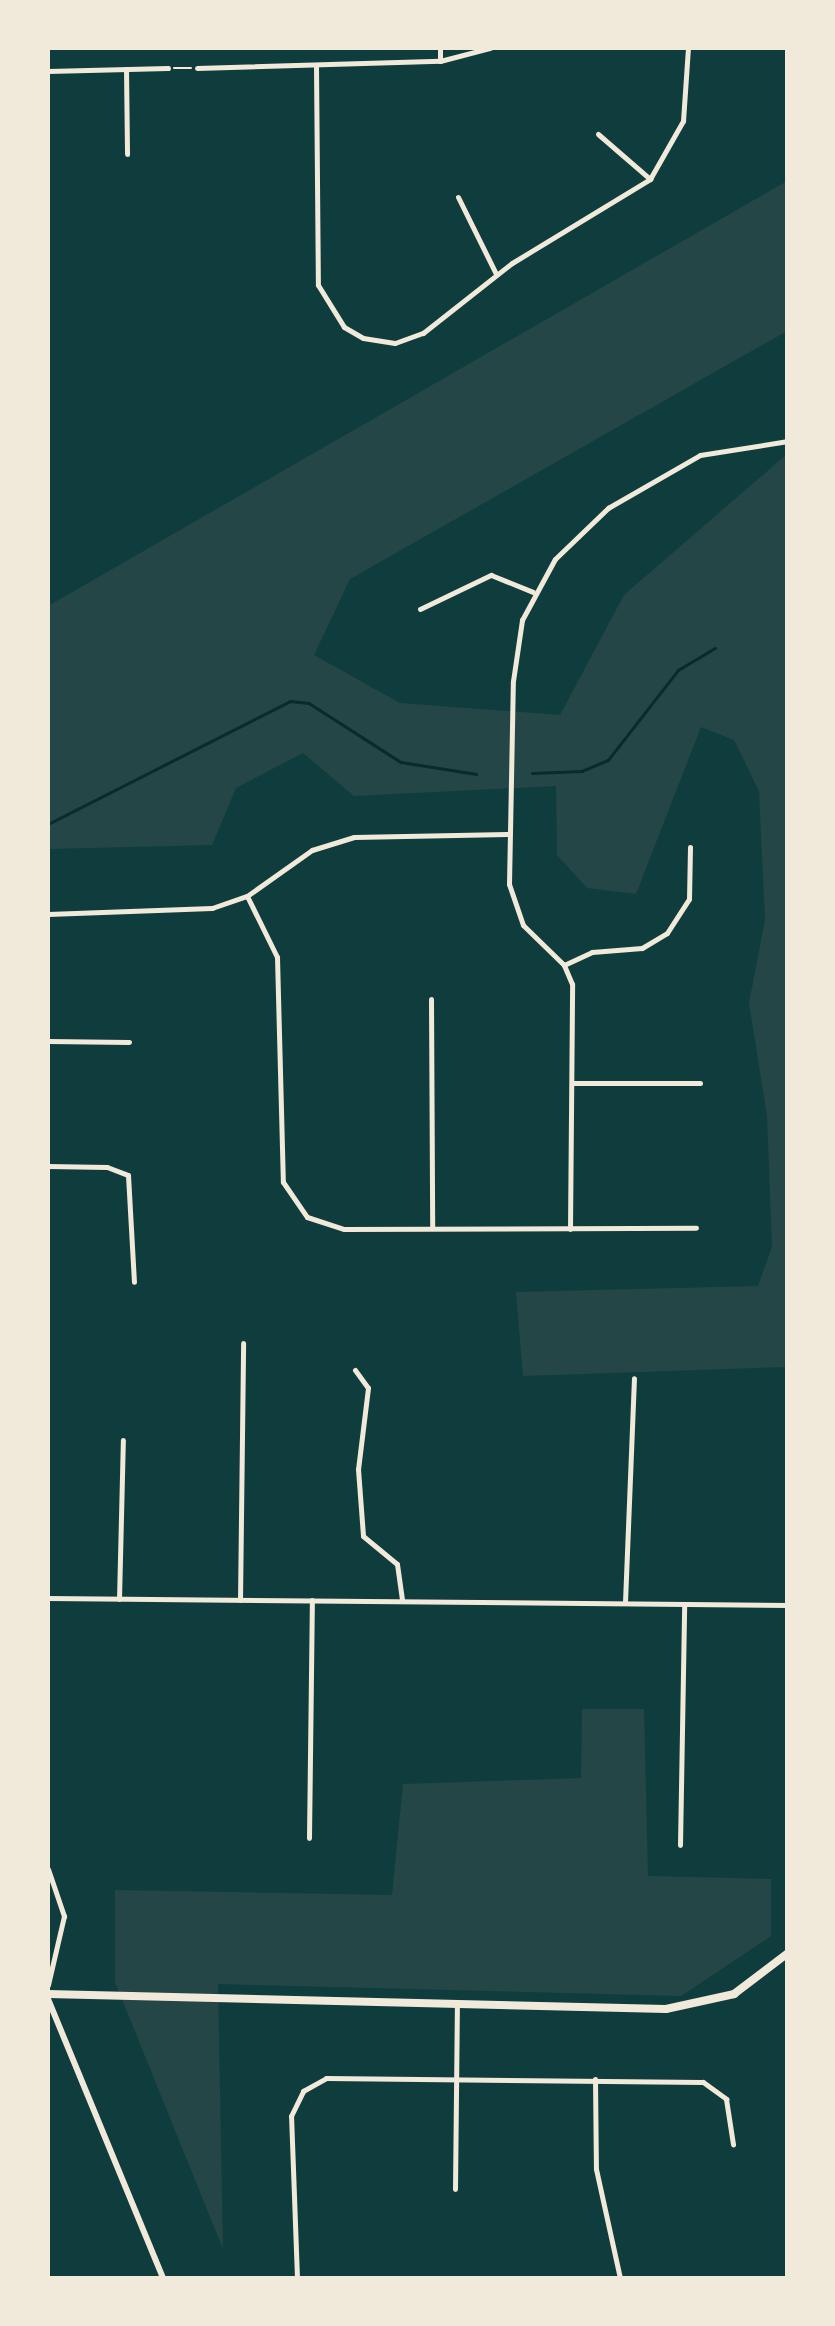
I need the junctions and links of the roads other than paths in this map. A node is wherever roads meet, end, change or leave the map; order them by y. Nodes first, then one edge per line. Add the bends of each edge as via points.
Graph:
1 (440, 48) edge
2 (490, 48) edge
3 (688, 48) edge
4 (440, 61) junction
5 (316, 66) junction
6 (168, 68) road end
7 (197, 68) road end
8 (126, 69) junction
9 (48, 71) edge
10 (598, 134) dead end
11 (127, 154) dead end
12 (650, 178) junction
13 (458, 197) dead end
14 (496, 274) junction
15 (788, 441) edge
16 (533, 592) junction
17 (420, 609) dead end
18 (507, 834) junction
19 (690, 847) dead end
20 (247, 896) junction
21 (48, 914) edge
22 (564, 965) junction
23 (431, 998) dead end
24 (48, 1041) edge
25 (129, 1042) dead end
26 (573, 1082) junction
27 (700, 1082) dead end
28 (48, 1166) edge
29 (432, 1228) junction
30 (696, 1228) dead end
31 (570, 1229) junction
32 (134, 1282) dead end
33 (242, 1342) dead end
34 (355, 1370) dead end
35 (634, 1378) dead end
36 (123, 1440) dead end
37 (48, 1598) edge
38 (119, 1599) junction
39 (240, 1600) junction
40 (312, 1600) junction
41 (402, 1601) junction
42 (625, 1602) junction
43 (684, 1604) junction
44 (788, 1604) edge
45 (309, 1838) dead end
46 (680, 1845) dead end
47 (48, 1870) edge
48 (788, 1952) edge
49 (48, 1985) edge
50 (48, 1997) edge
51 (457, 2004) junction
52 (456, 2075) junction
53 (595, 2080) junction
54 (732, 2144) dead end
55 (455, 2189) dead end
56 (162, 2278) edge
57 (297, 2278) edge
58 (620, 2278) edge

1 - 4 street
2 - 4 street
3 - 12 street via 679,134
4 - 5 street
5 - 7 street
5 - 14 street via 314,248 318,285 331,314 354,333 383,343 423,333
6 - 8 street
8 - 9 street
8 - 11 street
10 - 12 street
12 - 14 street
13 - 14 street
15 - 16 street via 732,445 678,465 580,532
16 - 17 street via 492,575
16 - 18 street via 515,657
18 - 20 street via 332,842
18 - 22 street via 514,908
19 - 22 street via 689,899 667,933 642,948 592,952
20 - 21 street via 199,910
20 - 29 street via 277,956 281,1162 297,1209 328,1227
22 - 26 street via 572,984
23 - 29 street
24 - 25 street
26 - 27 street
26 - 31 street
28 - 32 street via 126,1173 134,1196
29 - 31 street
30 - 31 street
33 - 39 street
34 - 41 street via 368,1388 358,1469 363,1536 397,1564
35 - 42 street
36 - 38 street
37 - 38 street
38 - 39 street
39 - 40 street
40 - 41 street
40 - 45 street
41 - 42 street
42 - 43 street
43 - 44 street
43 - 46 street
47 - 49 street via 64,1916
48 - 51 main road via 734,1994 666,2008
50 - 51 main road
50 - 56 street
51 - 52 street
52 - 53 street
52 - 55 street
52 - 57 street via 338,2076 303,2091 291,2116
53 - 54 street via 703,2082 726,2099
53 - 58 street via 596,2170

